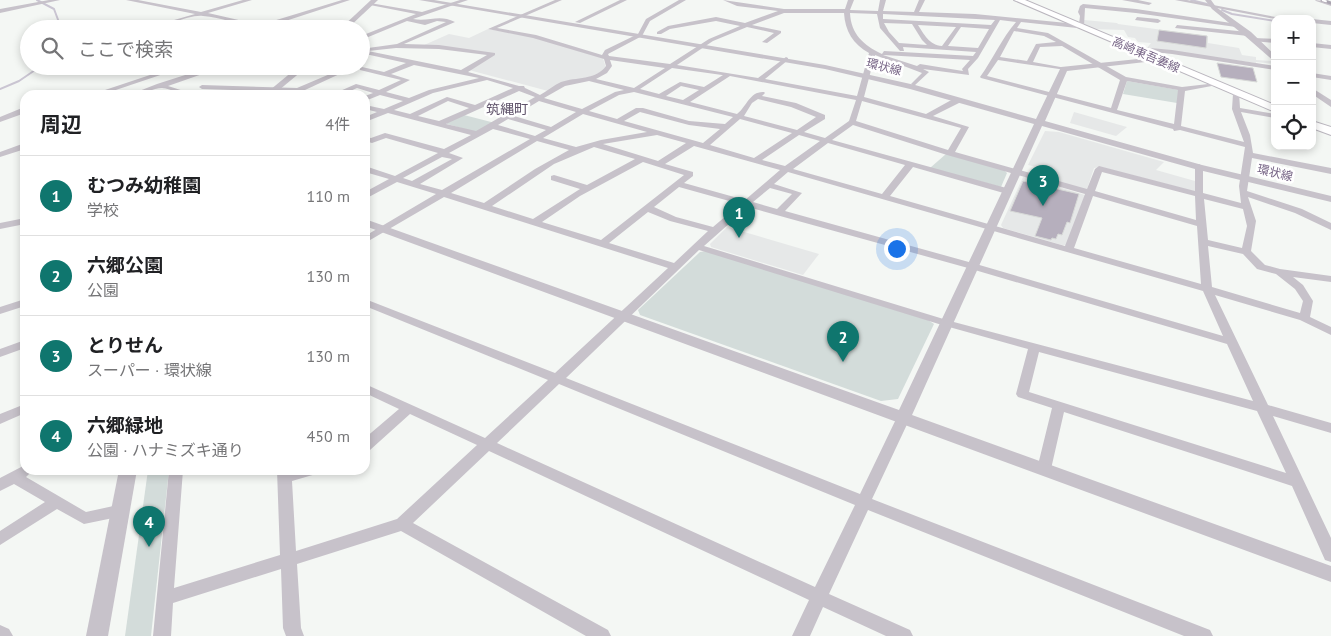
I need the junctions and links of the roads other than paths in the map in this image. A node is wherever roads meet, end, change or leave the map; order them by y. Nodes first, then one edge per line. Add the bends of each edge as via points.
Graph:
1 (57, 0) edge
2 (129, 0) edge
3 (249, 0) edge
4 (347, 0) edge
5 (422, 0) edge
6 (439, 0) edge
7 (559, 0) edge
8 (624, 0) edge
9 (683, 0) edge
10 (726, 0) edge
11 (883, 0) edge
12 (922, 0) edge
13 (1017, 0) edge
14 (1125, 0) edge
15 (1178, 0) edge
16 (1208, 0) edge
17 (1318, 0) edge
18 (374, 2) edge
19 (457, 2) edge
20 (850, 2) edge
21 (1149, 2) edge
22 (841, 3) dead end
23 (1331, 4) edge
24 (1214, 8) junction
25 (0, 11) edge
26 (740, 11) dead end
27 (786, 11) junction
28 (846, 11) junction
29 (878, 12) junction
30 (1149, 12) junction
31 (202, 13) junction
32 (422, 14) junction
33 (916, 14) junction
34 (1159, 14) junction
35 (524, 15) junction
36 (653, 16) junction
37 (769, 16) junction
38 (1271, 17) edge
39 (662, 18) dead end
40 (407, 19) junction
41 (998, 19) junction
42 (1137, 19) dead end
43 (178, 20) edge
44 (231, 20) edge
45 (283, 20) edge
46 (353, 20) edge
47 (671, 20) dead end
48 (881, 21) junction
49 (1019, 21) junction
50 (1316, 21) edge
51 (578, 22) junction
52 (914, 23) junction
53 (1331, 23) edge
54 (692, 25) junction
55 (748, 25) junction
56 (960, 25) junction
57 (1236, 25) junction
58 (1077, 26) junction
59 (1177, 27) dead end
60 (1001, 31) junction
61 (370, 34) edge
62 (640, 34) junction
63 (659, 34) dead end
64 (1248, 34) junction
65 (1254, 40) junction
66 (764, 42) dead end
67 (1271, 42) edge
68 (705, 44) junction
69 (1063, 44) junction
70 (897, 45) junction
71 (1316, 45) edge
72 (396, 46) junction
73 (933, 47) junction
74 (1331, 47) edge
75 (370, 48) edge
76 (944, 48) junction
77 (1128, 48) junction
78 (980, 50) junction
79 (370, 53) edge
80 (871, 53) junction
81 (906, 54) junction
82 (1271, 56) edge
83 (606, 58) junction
84 (975, 58) junction
85 (997, 58) junction
86 (786, 59) junction
87 (1154, 59) junction
88 (412, 63) junction
89 (900, 63) junction
90 (1028, 64) junction
91 (1099, 64) junction
92 (670, 66) junction
93 (1271, 67) edge
94 (1064, 69) junction
95 (370, 71) edge
96 (464, 71) junction
97 (384, 74) junction
98 (728, 74) junction
99 (867, 74) junction
100 (156, 75) edge
101 (188, 75) edge
102 (204, 75) edge
103 (294, 75) edge
104 (333, 75) edge
105 (1316, 76) edge
106 (490, 77) junction
107 (1331, 78) edge
108 (589, 79) junction
109 (1124, 79) junction
110 (141, 80) junction
111 (759, 80) junction
112 (241, 82) dead end
113 (776, 84) junction
114 (914, 84) junction
115 (1215, 84) junction
116 (160, 86) junction
117 (522, 87) junction
118 (234, 88) junction
119 (276, 89) junction
120 (706, 89) junction
121 (1182, 89) junction
122 (110, 90) edge
123 (148, 90) edge
124 (172, 90) edge
125 (201, 90) edge
126 (212, 90) edge
127 (297, 90) joint
128 (347, 90) edge
129 (635, 90) junction
130 (381, 92) junction
131 (1316, 93) edge
132 (1238, 94) junction
133 (660, 96) junction
134 (1051, 96) junction
135 (370, 97) edge
136 (756, 97) junction
137 (540, 98) junction
138 (859, 98) junction
139 (408, 100) junction
140 (958, 100) junction
141 (685, 102) junction
142 (1331, 104) edge
143 (1271, 107) edge
144 (370, 108) edge
145 (476, 108) junction
146 (1236, 109) junction
147 (582, 110) junction
148 (385, 111) junction
149 (20, 112) edge
150 (1113, 112) junction
151 (1271, 115) edge
152 (412, 116) junction
153 (928, 116) junction
154 (508, 117) junction
155 (736, 117) junction
156 (370, 118) edge
157 (0, 120) edge
158 (618, 121) junction
159 (1041, 121) junction
160 (852, 122) junction
161 (439, 124) junction
162 (1316, 125) edge
163 (492, 126) junction
164 (727, 127) junction
165 (551, 129) junction
166 (1177, 129) junction
167 (1331, 131) edge
168 (659, 132) junction
169 (798, 132) junction
170 (477, 134) junction
171 (535, 139) junction
172 (370, 140) edge
173 (824, 140) junction
174 (694, 142) junction
175 (594, 144) junction
176 (705, 145) junction
177 (20, 148) edge
178 (577, 150) junction
179 (1249, 151) junction
180 (443, 153) junction
181 (950, 153) junction
182 (0, 155) edge
183 (642, 159) junction
184 (757, 159) junction
185 (659, 164) junction
186 (911, 164) junction
187 (1199, 167) junction
188 (788, 168) junction
189 (370, 171) edge
190 (1331, 171) edge
191 (1016, 172) junction
192 (1245, 177) junction
193 (554, 178) dead end
194 (395, 179) junction
195 (413, 184) junction
196 (677, 184) junction
197 (768, 185) junction
198 (588, 188) junction
199 (1006, 191) junction
200 (1243, 192) junction
201 (370, 193) edge
202 (444, 193) junction
203 (1090, 193) junction
204 (1199, 194) junction
205 (1331, 194) edge
206 (885, 196) junction
207 (1331, 199) edge
208 (745, 204) junction
209 (486, 206) junction
210 (1246, 207) junction
211 (647, 208) junction
212 (778, 213) junction
213 (20, 222) edge
214 (535, 222) junction
215 (370, 224) edge
216 (1201, 224) junction
217 (0, 226) edge
218 (990, 226) junction
219 (1331, 227) edge
220 (384, 228) junction
221 (715, 230) junction
222 (370, 237) edge
223 (1203, 242) junction
224 (603, 243) junction
225 (698, 246) junction
226 (1069, 249) junction
227 (1246, 252) junction
228 (972, 266) junction
229 (676, 267) junction
230 (1280, 272) junction
231 (1331, 279) edge
232 (1208, 289) junction
233 (20, 304) edge
234 (370, 304) edge
235 (0, 311) edge
236 (624, 316) junction
237 (1304, 318) junction
238 (946, 323) junction
239 (1331, 331) edge
240 (1232, 342) junction
241 (20, 346) edge
242 (1034, 347) junction
243 (0, 353) edge
244 (558, 378) junction
245 (370, 390) edge
246 (1059, 406) junction
247 (409, 408) junction
248 (1262, 408) junction
249 (20, 410) edge
250 (903, 418) junction
251 (0, 419) edge
252 (1331, 428) edge
253 (370, 442) edge
254 (486, 444) junction
255 (1044, 469) junction
256 (20, 474) edge
257 (21, 475) edge
258 (127, 475) edge
259 (176, 475) edge
260 (284, 475) edge
261 (1297, 482) junction
262 (0, 485) edge
263 (57, 502) junction
264 (864, 502) junction
265 (118, 511) junction
266 (402, 524) junction
267 (0, 540) edge
268 (1331, 555) edge
269 (289, 561) junction
270 (1331, 574) edge
271 (819, 597) junction
272 (166, 598) junction
273 (97, 636) edge
274 (162, 636) edge
275 (295, 636) edge
276 (602, 636) edge
277 (801, 636) edge
278 (904, 636) edge
279 (1204, 636) edge

1 - 25 street
2 - 31 street
3 - 31 street
4 - 45 street
5 - 19 street, 環状線
6 - 19 street, 環状線
7 - 35 street
8 - 51 street
9 - 36 street
10 - 27 street
11 - 29 street
12 - 33 street
13 - 58 main road, 高崎東吾妻線
14 - 21 street
15 - 24 street
16 - 24 street
17 - 23 street
18 - 32 street
18 - 46 street
19 - 32 street
19 - 35 street, 環状線
20 - 22 street
20 - 28 street
21 - 30 street
24 - 38 street
24 - 57 street
26 - 37 street
27 - 28 street
27 - 37 street
28 - 29 street
28 - 80 street via 850,28
29 - 33 street
29 - 48 street
30 - 34 street
30 - 58 street via 1083,6 1082,25
31 - 43 street
31 - 44 street
32 - 40 street
33 - 41 street
34 - 42 street via 1158,23
34 - 57 street
35 - 51 street, 環状線
35 - 62 street, 環状線
35 - 83 street via 491,29 534,36
36 - 39 street
36 - 62 street via 644,23
37 - 55 street
40 - 61 street
40 - 72 street via 425,23 437,18 452,22
41 - 49 street
41 - 60 street
47 - 54 street
48 - 52 street
48 - 70 street via 883,29
49 - 58 street
49 - 60 street
50 - 53 street
51 - 62 street, 環状線
52 - 56 street
52 - 73 street
54 - 55 street via 716,19
54 - 63 street via 668,28
55 - 66 street via 779,32
55 - 68 street
56 - 60 street
56 - 76 street
57 - 64 street
58 - 77 main road, 高崎東吾妻線
59 - 64 street
60 - 69 street via 1046,34
60 - 78 street
60 - 85 street
62 - 68 street, 環状線
62 - 83 street via 607,51 604,54
64 - 65 street
65 - 67 street
65 - 82 street
68 - 86 street, 環状線
68 - 92 street
68 - 99 street, 環状線
69 - 90 street via 1038,45
69 - 91 street
70 - 73 street
70 - 81 street
71 - 74 street
72 - 75 street
72 - 96 street via 439,47 493,54
73 - 76 street
76 - 78 street
77 - 87 main road, 高崎東吾妻線
77 - 93 street
78 - 84 street
79 - 88 street
80 - 81 street
80 - 89 street
80 - 99 street
81 - 84 street
83 - 92 street
83 - 108 street via 609,66 605,72
84 - 89 street via 971,68
85 - 90 street
85 - 134 street via 983,77
86 - 99 street, 環状線
86 - 111 street
87 - 91 street
87 - 115 main road, 高崎東吾妻線
88 - 96 street
88 - 97 street
89 - 114 street via 926,72
90 - 94 street
91 - 94 street
91 - 109 street
92 - 98 street
92 - 129 street
94 - 134 street
95 - 97 street
96 - 106 street
97 - 130 street via 407,80
98 - 111 street
98 - 120 street
99 - 114 street, 環状線
99 - 138 street
99 - 140 street, 環状線
100 - 110 street
101 - 116 street
102 - 125 street
103 - 119 street
104 - 127 street
105 - 107 street
106 - 117 street
106 - 139 street
108 - 129 street
108 - 137 street via 563,84
109 - 121 street
109 - 150 street
110 - 116 street
110 - 122 street
111 - 113 street
112 - 118 street
113 - 136 street
113 - 138 street
114 - 159 street, 環状線
115 - 121 street
115 - 132 main road, 高崎東吾妻線
116 - 123 street
116 - 124 street
117 - 137 street
117 - 145 street
118 - 119 street
118 - 126 street
119 - 127 street
120 - 133 street via 680,84
120 - 141 street
121 - 166 street
128 - 130 street via 356,86
129 - 133 street
129 - 147 street via 617,93
130 - 135 street
130 - 139 street
131 - 142 street
132 - 143 main road, 高崎東吾妻線
132 - 146 street
133 - 141 street
134 - 150 street
134 - 159 street
136 - 155 street
136 - 169 street via 793,105 822,117
137 - 147 street
137 - 154 street
138 - 153 street
138 - 160 street
139 - 148 street
140 - 153 street
140 - 159 street, 環状線
141 - 155 street
144 - 148 street
145 - 152 street via 447,99
145 - 161 street
146 - 151 street
146 - 179 street via 1247,133
147 - 158 street
147 - 165 street
148 - 152 street
148 - 156 street
149 - 157 street
150 - 166 street
152 - 161 street
153 - 181 street via 965,127
154 - 163 street
154 - 165 street
155 - 164 street
155 - 169 street
158 - 164 street via 643,110 689,123
158 - 168 street
159 - 187 street, 環状線
159 - 191 street
159 - 192 street, 環状線
160 - 173 street
160 - 181 street
161 - 170 street
162 - 167 main road
163 - 170 street
163 - 171 street
164 - 176 street
165 - 171 street
166 - 179 street
168 - 174 street
168 - 175 street
169 - 173 street
169 - 184 street
170 - 180 street
171 - 178 street
171 - 202 street
172 - 180 street via 385,135
173 - 186 street
173 - 188 street
174 - 176 street
174 - 185 street
175 - 178 street
175 - 183 street
176 - 184 street
177 - 182 street
178 - 209 street
179 - 190 street
179 - 192 street
180 - 194 street
180 - 195 street via 459,158
181 - 191 street
183 - 185 street
183 - 198 street
184 - 188 street
185 - 196 street via 690,174
186 - 199 street
186 - 206 street via 898,176
187 - 192 street, 環状線
187 - 204 street
188 - 197 street
188 - 206 street
189 - 194 street
191 - 199 street
191 - 203 street
192 - 200 street
192 - 205 street, 環状線
192 - 207 street, 環状線
193 - 198 street
194 - 195 street
194 - 201 street
195 - 202 street
196 - 208 street
196 - 211 street
197 - 208 street
197 - 212 street via 798,193
198 - 214 street
199 - 218 street
200 - 210 street
200 - 219 street via 1286,205
202 - 209 street
202 - 220 street
203 - 204 street via 1099,168
203 - 216 street
203 - 226 street
204 - 210 street
204 - 216 street
206 - 218 street
208 - 212 street
208 - 221 street
209 - 214 street
210 - 227 street via 1252,229
211 - 221 street
211 - 224 street
212 - 228 street
213 - 217 street
214 - 224 street
215 - 220 street
216 - 223 street
218 - 226 street
218 - 228 street
220 - 222 street
220 - 236 street
221 - 225 street
223 - 227 street
223 - 232 street
224 - 229 street
225 - 229 street
225 - 238 street
226 - 232 street
227 - 230 street via 1261,267
228 - 238 street
228 - 240 street
229 - 236 street
230 - 231 street
230 - 237 street via 1299,287 1308,301
232 - 237 street
232 - 240 street
233 - 235 street
234 - 244 street
236 - 244 street
236 - 250 street
237 - 239 street
238 - 242 street
238 - 250 street
240 - 248 street
241 - 243 street
242 - 246 street via 1022,394
242 - 248 street
244 - 254 street
244 - 264 street
245 - 247 street
246 - 255 street
246 - 261 street
247 - 253 street
247 - 254 street
248 - 252 street
248 - 261 street
249 - 251 street
250 - 255 street
250 - 264 street
254 - 266 street
254 - 271 street
255 - 270 street
256 - 262 street
257 - 263 street
258 - 265 street
259 - 272 street
260 - 269 street
261 - 268 street
263 - 265 street via 84,518
263 - 267 street
264 - 271 street
264 - 279 street
265 - 273 street
266 - 269 street
266 - 276 street
269 - 272 street
269 - 275 street
271 - 277 street
271 - 278 street
272 - 274 street

